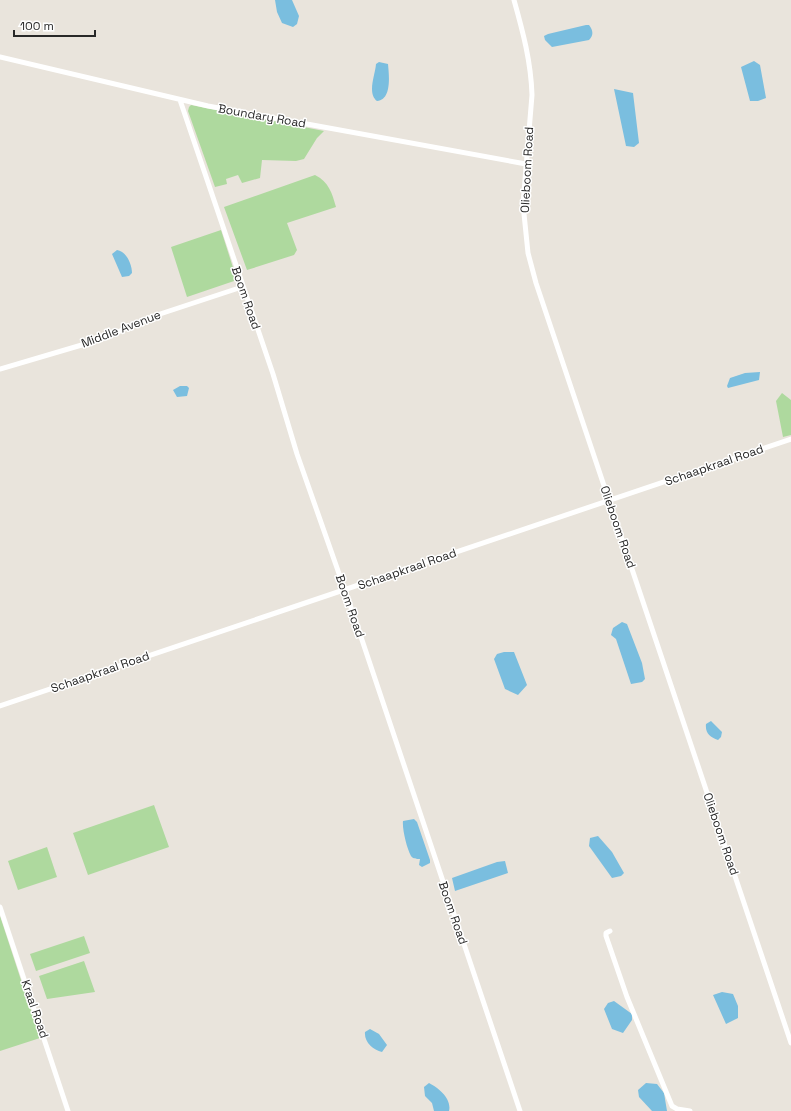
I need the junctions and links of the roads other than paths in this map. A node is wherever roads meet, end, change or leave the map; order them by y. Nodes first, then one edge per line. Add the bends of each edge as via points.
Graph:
1 (514, 0) edge
2 (0, 57) edge
3 (180, 100) junction
4 (526, 164) junction
5 (242, 287) junction
6 (0, 370) edge
7 (791, 439) edge
8 (609, 501) junction
9 (345, 590) junction
10 (0, 706) edge
11 (0, 907) edge
12 (610, 931) dead end
13 (791, 1043) edge
14 (68, 1111) edge
15 (520, 1111) edge
16 (690, 1111) edge

1 - 4 street, Olieboom Road via 529,56 532,82
2 - 3 street, Boundary Road
3 - 4 street, Boundary Road
3 - 5 street, Boom Road
4 - 8 street, Olieboom Road via 523,204 528,253
5 - 6 street, Middle Avenue via 154,316 102,339
5 - 9 street, Boom Road
7 - 8 street, Schaapkraal Road
8 - 9 street, Schaapkraal Road
8 - 13 street, Olieboom Road
9 - 10 street, Schaapkraal Road
9 - 15 street, Boom Road
11 - 14 street, Kraal Road
12 - 16 street via 606,936 627,997 672,1106 677,1110

